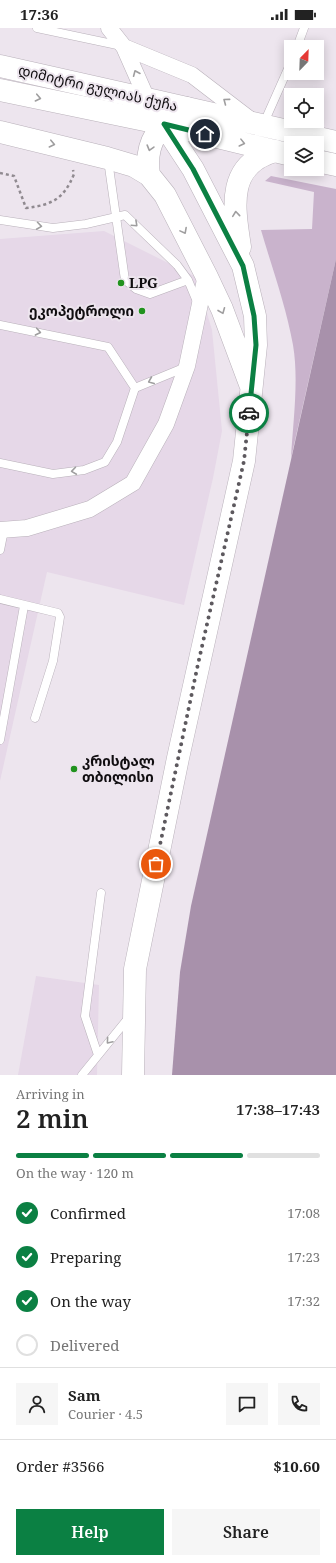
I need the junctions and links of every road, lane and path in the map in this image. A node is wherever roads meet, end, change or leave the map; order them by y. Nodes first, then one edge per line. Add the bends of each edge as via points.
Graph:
1 (37, 28) edge
2 (109, 28) edge
3 (304, 28) edge
4 (300, 40) edge
5 (124, 47) junction
6 (0, 66) edge
7 (284, 76) edge
8 (0, 90) edge
9 (147, 99) junction
10 (186, 108) junction
11 (164, 124) junction
12 (260, 125) junction
13 (0, 132) edge
14 (336, 142) edge
15 (283, 153) edge
16 (107, 158) junction
17 (324, 162) edge
18 (336, 165) edge
19 (73, 167) dead end
20 (0, 173) edge
21 (149, 175) junction
22 (116, 217) junction
23 (0, 220) edge
24 (243, 266) junction
25 (197, 278) junction
26 (0, 326) edge
27 (188, 361) junction
28 (134, 388) junction
29 (251, 388) junction
30 (0, 463) edge
31 (2, 530) edge
32 (0, 550) edge
33 (0, 600) edge
34 (24, 606) junction
35 (4, 701) edge
36 (36, 718) dead end
37 (0, 740) edge
38 (101, 893) dead end
39 (134, 1011) junction
40 (98, 1055) junction
41 (82, 1075) edge
42 (133, 1075) edge

1 - 5 lane
2 - 5 street
3 - 4 lane
9 -> 5 street
12 -> 5 street via 192,75
6 - 9 main road, დიმიტრი გულიას ქუჩა
7 - 12 lane
8 -> 11 main road, დიმიტრი გულიას ქუჩა
9 - 10 main road, დიმიტრი გულიას ქუჩა
9 - 11 main road
10 - 11 main road
10 - 12 main road, დიმიტრი გულიას ქუჩა
11 -> 15 main road, დიმიტრი გულიას ქუჩა
11 -> 21 main road via 152,139 147,163
11 - 24 main road via 193,169
12 - 14 main road, დიმიტრი გულიას ქუჩა
13 -> 16 main road
24 -> 15 main road via 235,213 236,190 248,165 260,156
16 - 21 main road via 134,166
16 - 22 lane
17 - 18 main road
19 - 20 path via 74,174 65,192 42,206 26,208 14,176
21 -> 25 main road via 165,195
23 -> 22 lane via 53,228
22 -> 25 lane via 125,215 177,264
22 - 25 lane via 125,280 136,289 150,294
24 - 29 main road via 254,316 256,345
25 - 27 street via 199,308
25 -> 29 main road via 222,309
26 -> 28 lane via 108,347
27 -> 28 lane
27 - 31 street via 166,424 133,483 90,509 27,528
28 -> 30 lane via 117,442 105,462 84,470 53,474
29 - 39 main road via 244,461 181,744 135,969
31 - 32 lane
33 - 34 lane
34 - 35 lane
34 - 36 lane via 58,613 60,617 53,661
35 - 37 lane
38 - 40 lane via 85,1016
39 -> 40 lane
39 - 42 main road
40 - 41 lane

